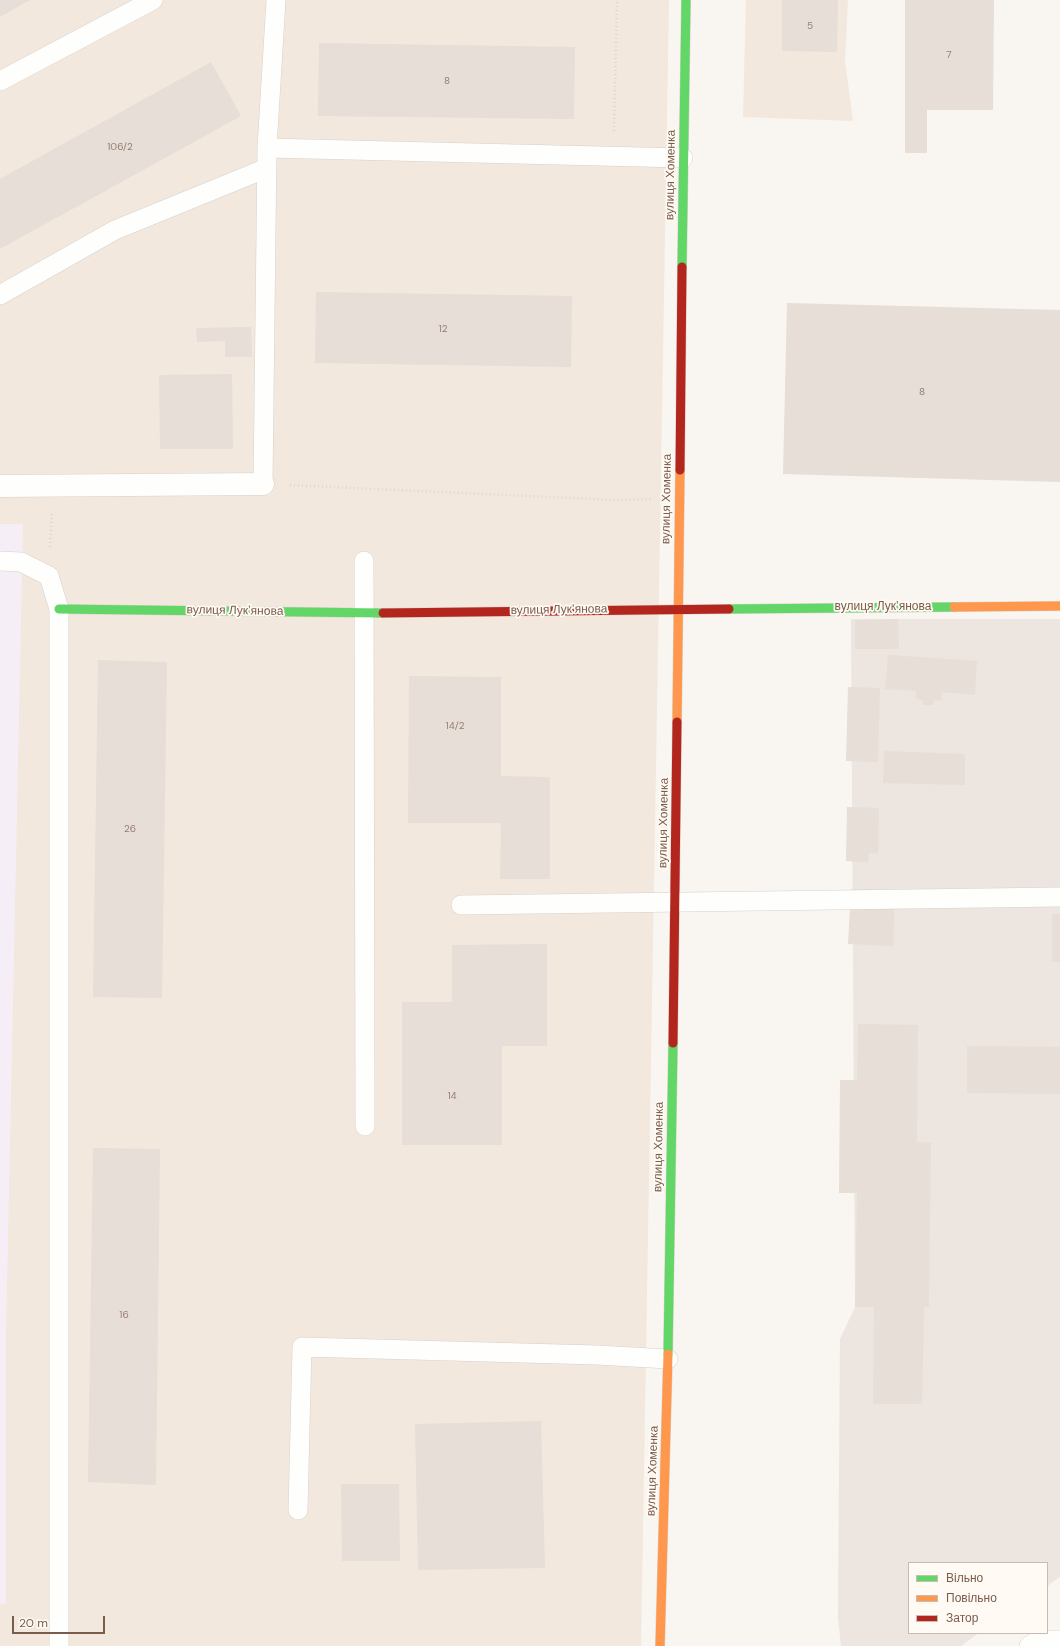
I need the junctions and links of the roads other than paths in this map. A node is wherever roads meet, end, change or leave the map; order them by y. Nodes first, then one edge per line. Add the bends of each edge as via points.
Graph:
1 (153, 0) edge
2 (276, 0) edge
3 (686, 0) edge
4 (0, 81) edge
5 (267, 148) junction
6 (682, 158) junction
7 (267, 168) junction
8 (0, 295) edge
9 (263, 484) joint
10 (0, 486) edge
11 (0, 561) edge
12 (364, 561) dead end
13 (1060, 606) edge
14 (59, 609) junction
15 (678, 609) junction
16 (364, 613) junction
17 (1060, 897) edge
18 (675, 902) junction
19 (461, 905) dead end
20 (365, 1126) dead end
21 (668, 1359) junction
22 (298, 1510) dead end
23 (1060, 1640) edge
24 (59, 1646) edge
25 (660, 1646) edge
26 (1030, 1646) edge

1 - 4 lane
2 - 5 lane
3 - 6 street, вулиця Хоменка
5 - 6 lane
5 - 7 lane
6 - 15 street, вулиця Хоменка
7 - 8 lane via 115,230
7 - 9 lane
9 - 10 street
11 - 14 lane via 21,562 49,576
12 - 16 lane
13 - 15 street, вулиця Лукʼянова
14 - 16 street, вулиця Лукʼянова
14 - 24 lane
15 - 16 street, вулиця Лукʼянова
15 - 18 street, вулиця Хоменка
16 - 20 lane
17 - 18 lane
18 - 19 lane
18 - 21 street, вулиця Хоменка
21 - 22 lane via 302,1347
21 - 25 street, вулиця Хоменка
23 - 26 lane via 1039,1640

